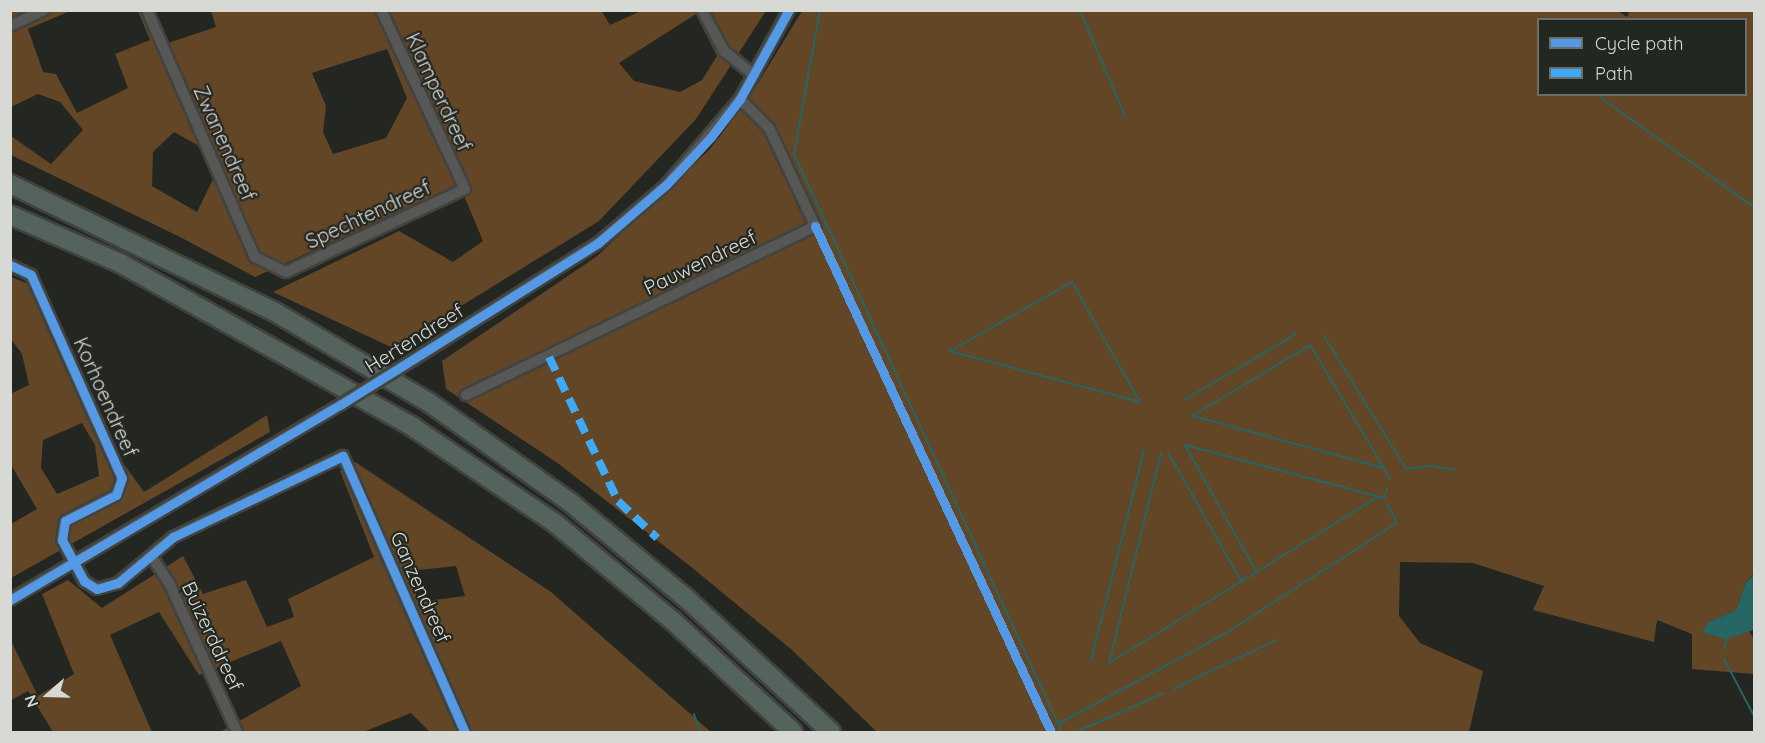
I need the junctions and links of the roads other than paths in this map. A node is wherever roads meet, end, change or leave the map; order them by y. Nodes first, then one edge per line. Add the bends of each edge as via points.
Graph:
1 (45, 10) edge
2 (147, 10) edge
3 (381, 10) edge
4 (702, 10) edge
5 (789, 10) edge
6 (10, 26) edge
7 (754, 75) junction
8 (740, 99) junction
9 (10, 184) edge
10 (465, 189) joint
11 (10, 215) edge
12 (10, 265) edge
13 (286, 272) joint
14 (466, 395) dead end
15 (152, 557) junction
16 (72, 564) junction
17 (10, 600) edge
18 (237, 732) edge
19 (465, 732) edge
20 (793, 732) edge
21 (831, 732) edge

1 - 6 street
2 - 13 street, Zwanendreef via 255,257
3 - 10 street, Klamperdreef
4 - 7 street via 724,51
5 - 7 street, Hertendreef
7 - 8 street, Hertendreef
8 - 14 street, Pauwendreef via 769,128 814,226
8 - 16 street, Hertendreef, bridge via 666,185 598,243 340,405
9 - 21 highway via 275,312 430,403 580,510 687,599
10 - 13 street, Spechtendreef
11 - 20 highway via 120,263 413,427 555,523 672,620
12 - 16 street, Korhoendreef via 31,275 122,478 116,495 65,521 61,534
15 - 16 street via 118,584 97,589 84,581
15 - 18 street, Buizerddreef via 170,585
15 - 19 street, Ganzendreef via 173,537 343,456
16 - 17 street, Hertendreef

